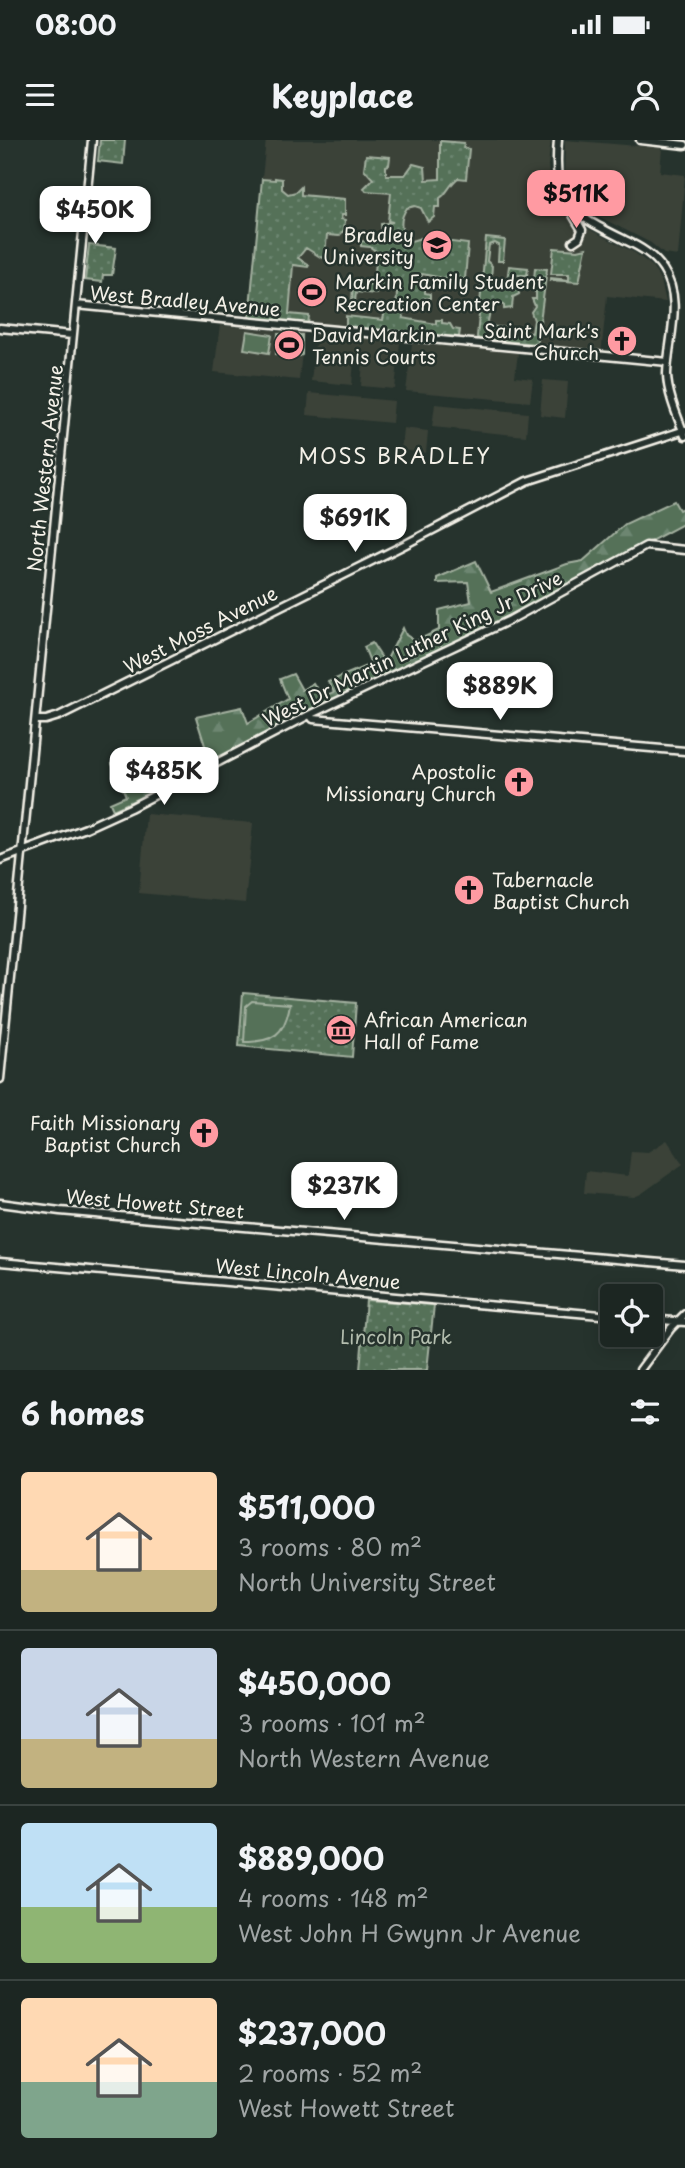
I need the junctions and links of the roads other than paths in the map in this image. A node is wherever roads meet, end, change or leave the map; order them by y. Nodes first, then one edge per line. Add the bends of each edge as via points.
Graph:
1 (92, 140) edge
2 (558, 140) edge
3 (640, 140) edge
4 (685, 145) edge
5 (563, 195) junction
6 (573, 242) dead end
7 (76, 305) junction
8 (0, 328) edge
9 (72, 335) junction
10 (668, 362) junction
11 (668, 383) junction
12 (685, 420) edge
13 (684, 432) edge
14 (685, 550) edge
15 (310, 715) junction
16 (36, 720) junction
17 (685, 751) edge
18 (23, 852) junction
19 (0, 860) edge
20 (0, 1079) edge
21 (0, 1203) edge
22 (0, 1262) edge
23 (685, 1265) edge
24 (685, 1314) edge
25 (600, 1315) edge
26 (663, 1320) edge
27 (676, 1321) junction
28 (685, 1322) edge
29 (640, 1370) edge

1 - 7 main road, North Western Avenue
2 - 5 main road via 556,166
3 - 4 main road
5 - 6 main road via 582,229
5 - 10 main road via 579,216 649,253 664,270 674,307
7 - 9 main road, North Western Avenue
7 - 10 main road, West Bradley Avenue
8 - 9 main road
9 - 16 main road, North Western Avenue
10 - 11 main road
11 - 12 main road
11 - 13 main road
13 - 16 main road, West Moss Avenue via 527,481 59,716
14 - 15 main road, West Dr Martin Luther King Jr Drive via 646,546 510,620
15 - 17 main road via 313,719
15 - 18 main road, West Dr Martin Luther King Jr Drive via 141,803
16 - 18 main road, North Western Avenue
18 - 19 main road, West Dr Martin Luther King Jr Drive
18 - 20 main road, North Western Avenue
21 - 23 main road, West Howett Street
22 - 25 main road, West Lincoln Avenue
24 - 27 main road
26 - 27 main road
27 - 28 main road
27 - 29 main road

